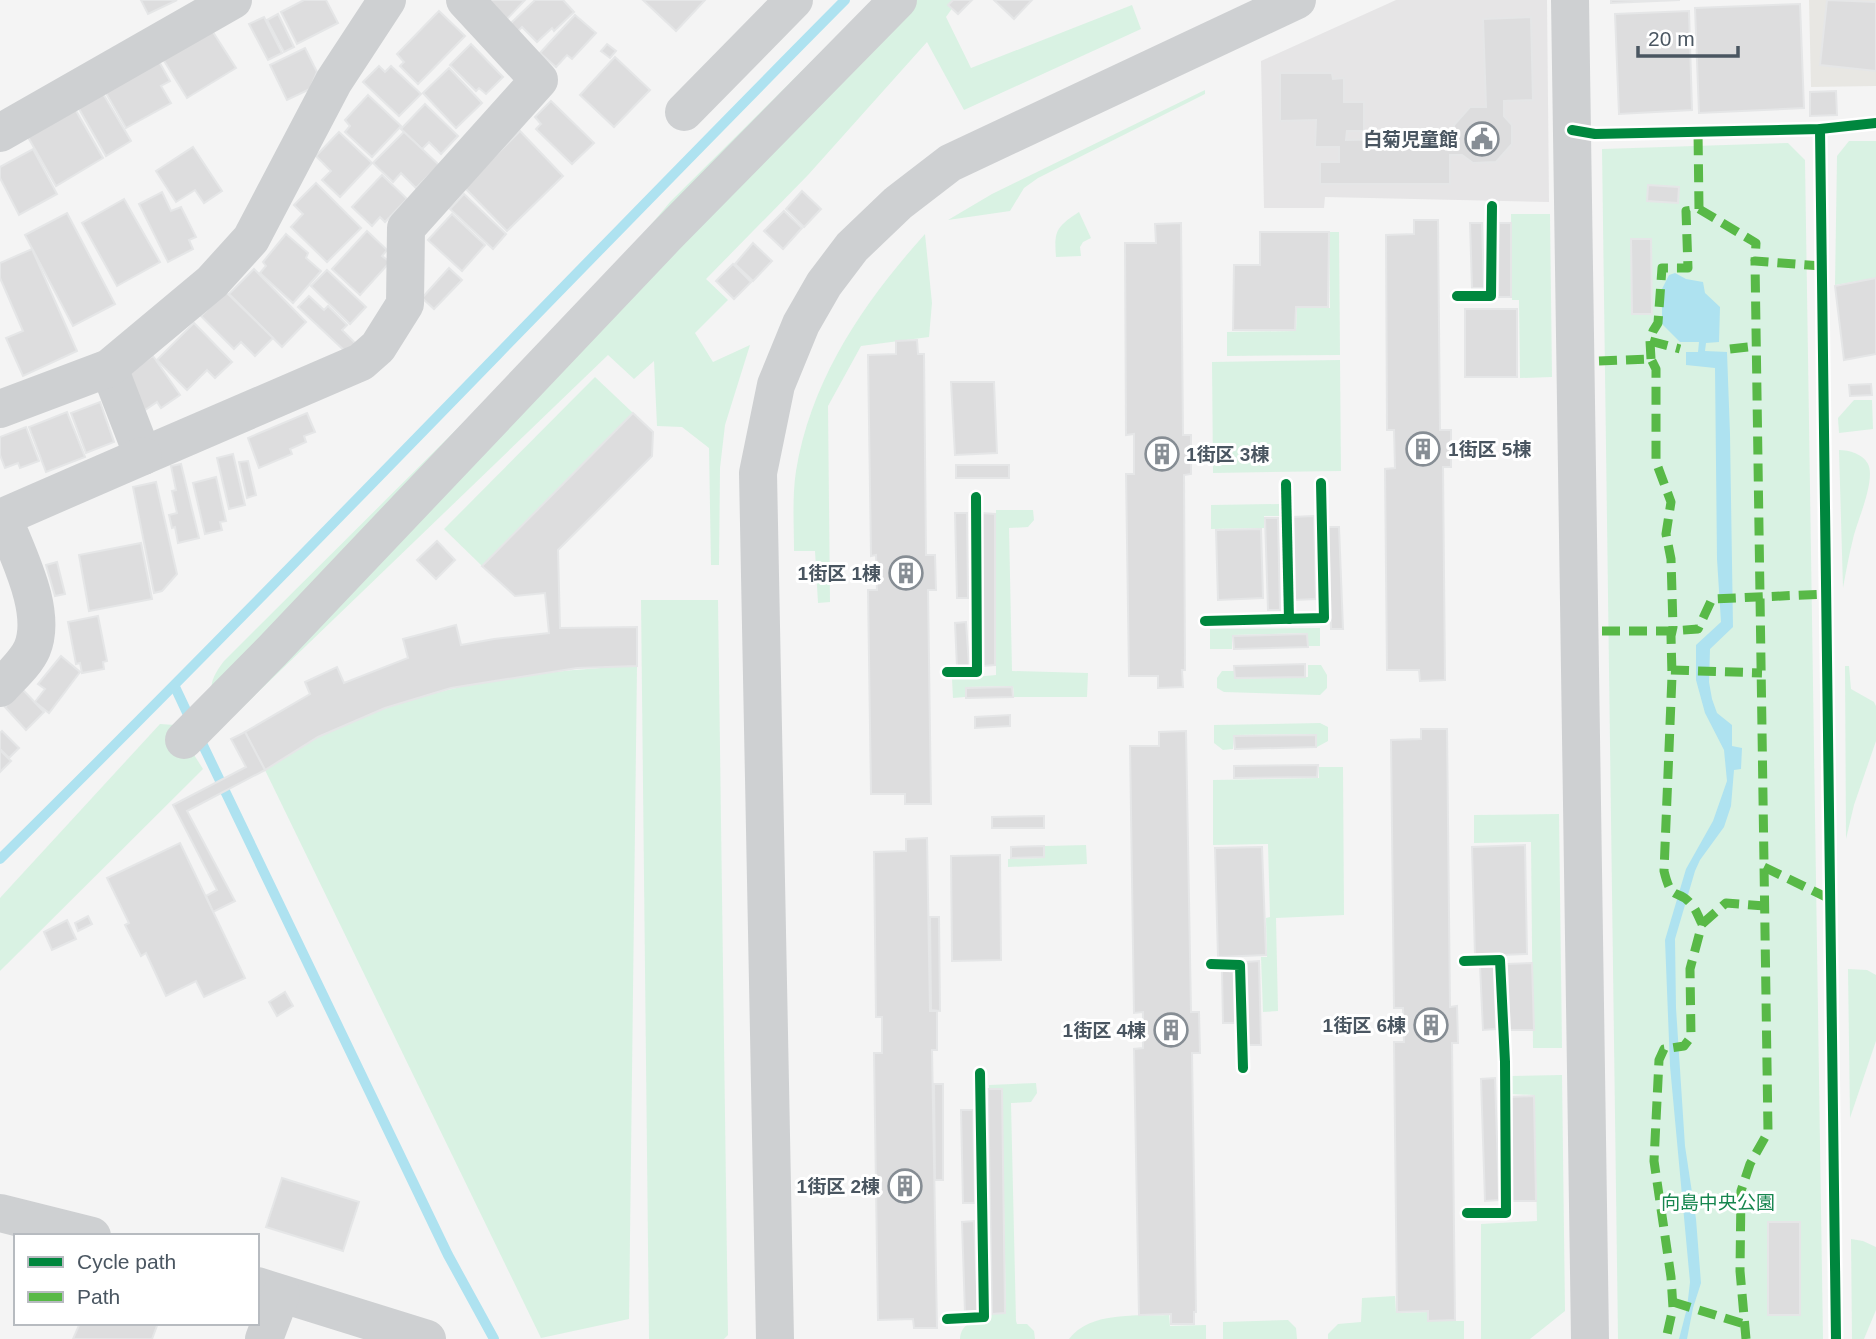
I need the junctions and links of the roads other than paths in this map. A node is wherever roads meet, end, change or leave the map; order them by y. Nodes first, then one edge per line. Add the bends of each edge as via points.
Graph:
1 (233, 0) edge
2 (387, 0) edge
3 (465, 0) edge
4 (794, 0) edge
5 (898, 0) edge
6 (1297, 0) edge
7 (1570, 0) edge
8 (684, 112) dead end
9 (0, 133) edge
10 (108, 368) junction
11 (0, 409) edge
12 (143, 456) junction
13 (0, 688) edge
14 (184, 740) dead end
15 (0, 1213) edge
16 (84, 1234) edge
17 (269, 1290) edge
18 (264, 1339) edge
19 (427, 1339) edge
20 (775, 1339) edge
21 (1590, 1339) edge

1 - 9 street
2 - 10 street via 334,81 251,239 212,282
3 - 12 street via 539,80 406,228 405,304 378,347 361,362
4 - 8 street
5 - 14 street
6 - 20 street via 950,163 852,247 801,324 776,385 758,473
7 - 21 street
10 - 11 street
10 - 12 street
12 - 13 street via 3,517 29,584 38,623 32,651
15 - 16 street
17 - 18 street
17 - 19 street

